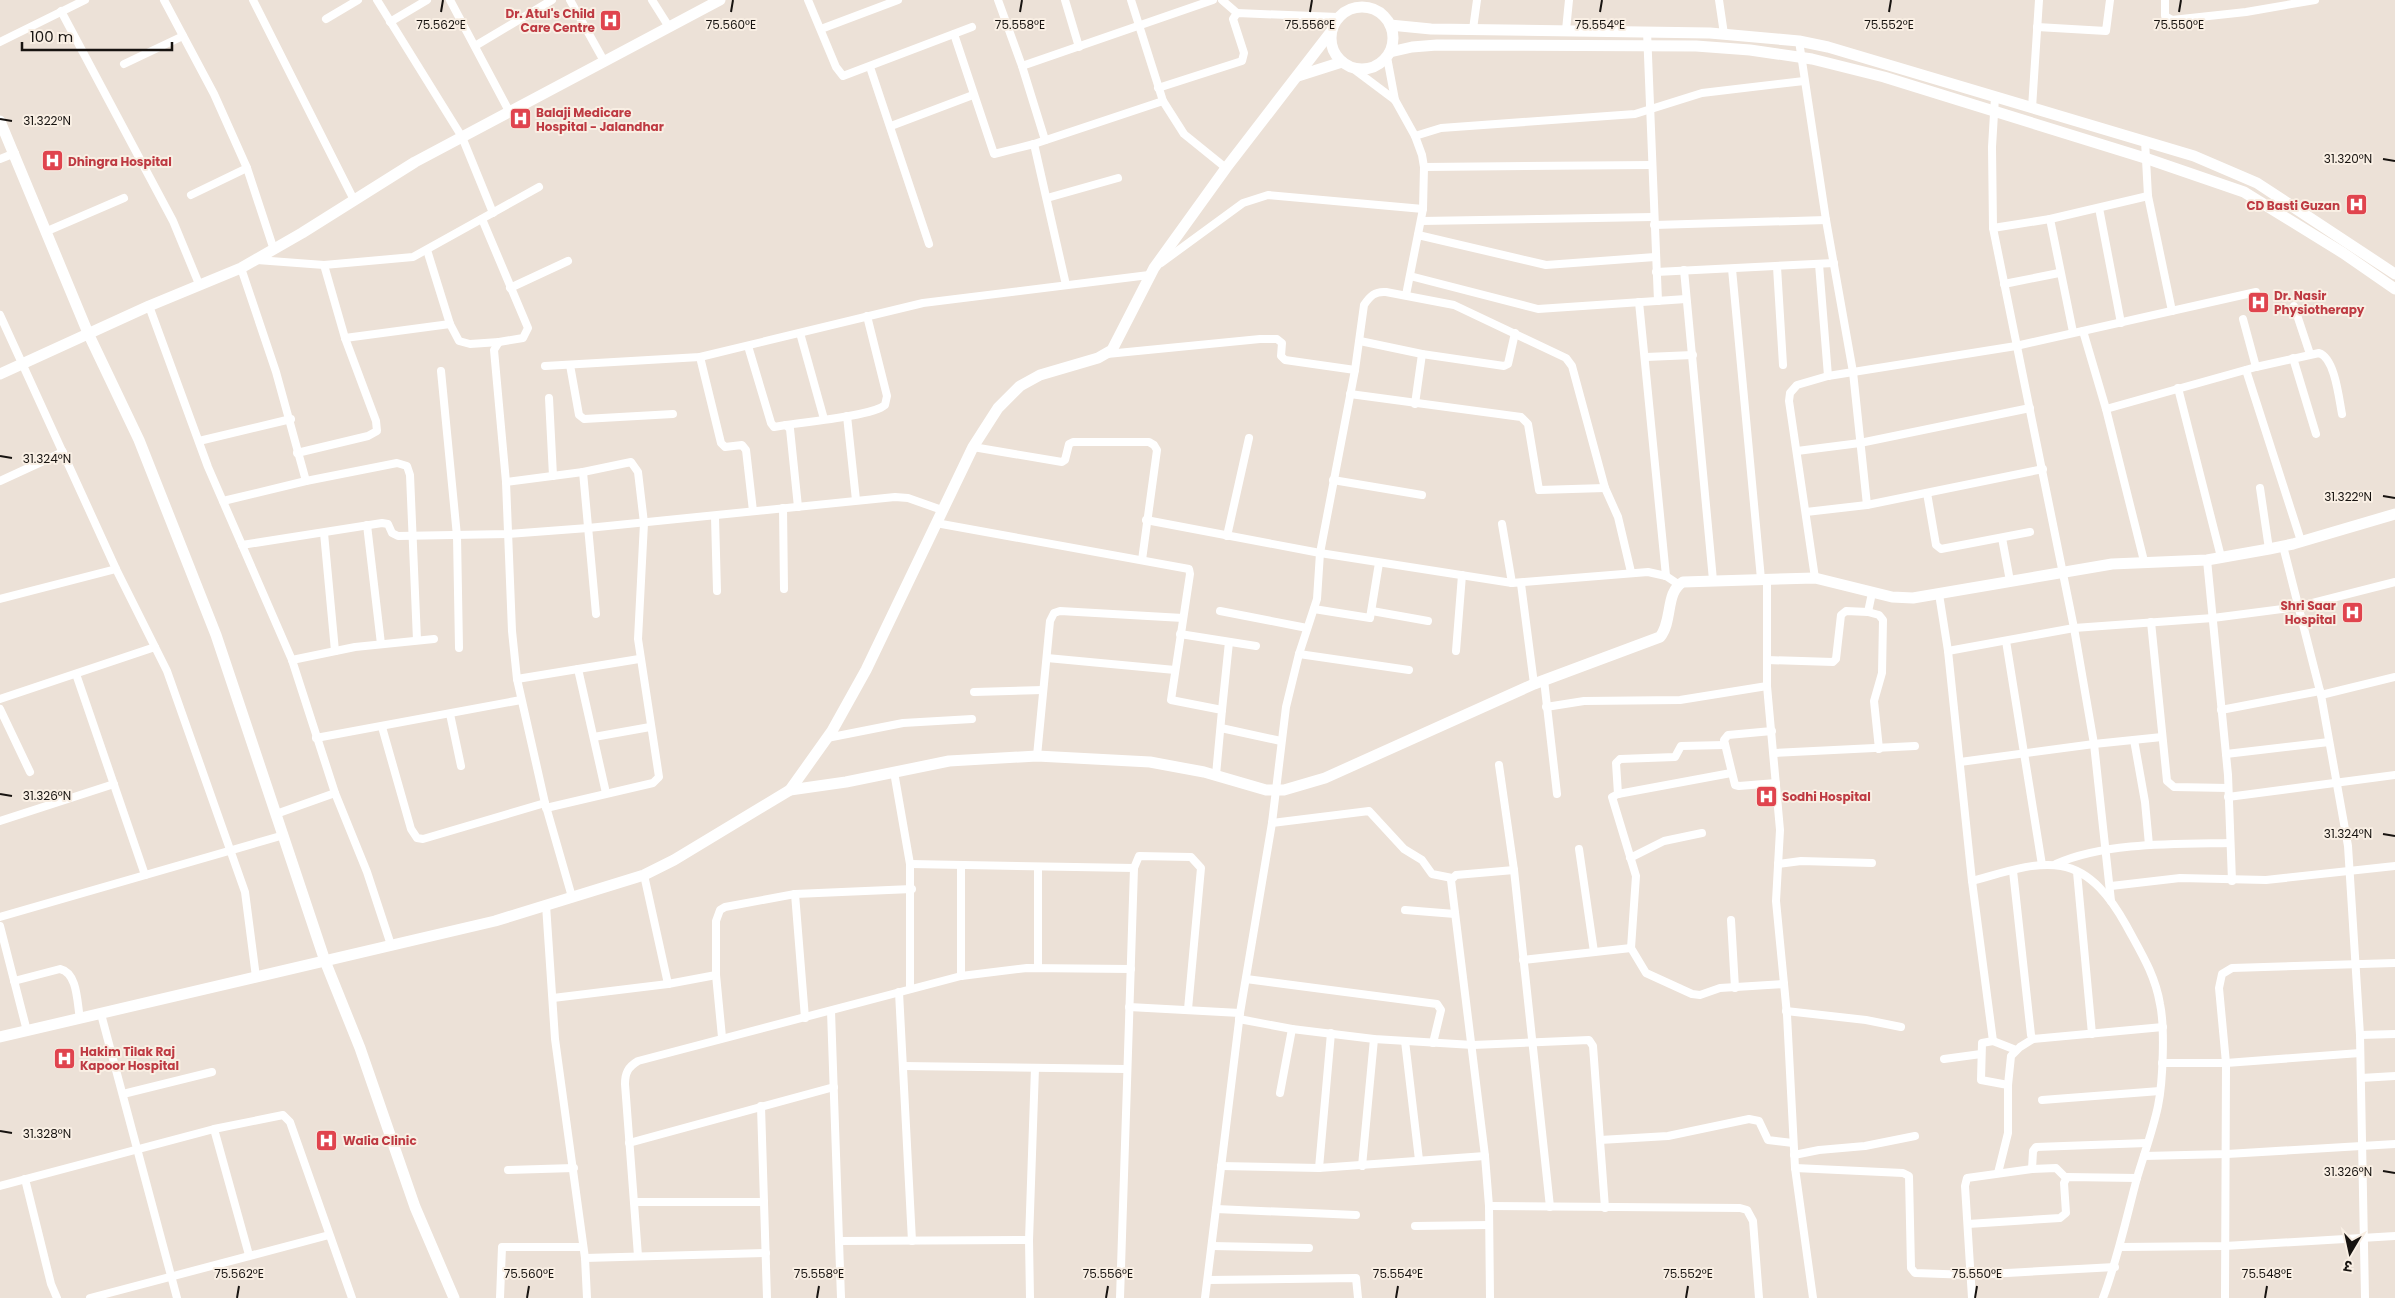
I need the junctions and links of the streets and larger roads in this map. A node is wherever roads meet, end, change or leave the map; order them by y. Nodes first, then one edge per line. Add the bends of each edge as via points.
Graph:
1 (85, 0) edge
2 (164, 0) edge
3 (253, 0) edge
4 (358, 0) edge
5 (377, 0) edge
6 (427, 0) edge
7 (450, 0) edge
8 (552, 0) edge
9 (570, 0) edge
10 (652, 0) edge
11 (720, 0) edge
12 (808, 0) edge
13 (898, 0) edge
14 (998, 0) edge
15 (1065, 0) edge
16 (1131, 0) edge
17 (1213, 0) edge
18 (1222, 0) edge
19 (1477, 0) edge
20 (1569, 0) edge
21 (1719, 0) edge
22 (2039, 0) edge
23 (2110, 0) edge
24 (2165, 0) edge
25 (2315, 0) edge
26 (700, 4) edge
27 (1356, 4) edge
28 (1375, 5) edge
29 (61, 11) junction
30 (1237, 13) junction
31 (1338, 17) junction
32 (326, 18) dead end
33 (390, 22) junction
34 (1390, 25) junction
35 (1139, 26) junction
36 (2037, 26) junction
37 (669, 27) junction
38 (972, 27) dead end
39 (821, 29) junction
40 (1473, 29) junction
41 (1566, 30) junction
42 (1647, 31) junction
43 (1330, 33) junction
44 (954, 34) junction
45 (1724, 34) junction
46 (183, 36) junction
47 (1799, 41) junction
48 (0, 42) edge
49 (1648, 45) junction
50 (475, 46) junction
51 (1079, 47) junction
52 (1388, 54) junction
53 (1801, 57) junction
54 (604, 61) junction
55 (124, 64) dead end
56 (1346, 65) junction
57 (1022, 66) junction
58 (870, 67) junction
59 (1296, 77) junction
60 (1804, 81) junction
61 (1158, 88) junction
62 (973, 95) junction
63 (1995, 97) junction
64 (1395, 100) junction
65 (1163, 101) junction
66 (2032, 108) junction
67 (1651, 110) junction
68 (508, 111) junction
69 (1993, 112) junction
70 (0, 121) edge
71 (891, 126) junction
72 (1416, 136) junction
73 (462, 137) junction
74 (1045, 140) junction
75 (2145, 142) junction
76 (1034, 144) junction
77 (15, 153) junction
78 (2145, 158) junction
79 (0, 159) edge
80 (1652, 165) junction
81 (1424, 167) junction
82 (248, 168) junction
83 (1226, 168) junction
84 (1118, 178) dead end
85 (539, 187) dead end
86 (191, 195) dead end
87 (2148, 196) junction
88 (124, 198) dead end
89 (1047, 198) junction
90 (354, 200) junction
91 (2099, 208) junction
92 (1422, 209) junction
93 (493, 213) junction
94 (482, 219) junction
95 (2050, 219) junction
96 (1826, 220) junction
97 (1421, 221) junction
98 (1654, 221) junction
99 (1993, 228) junction
100 (45, 232) junction
101 (1418, 235) junction
102 (929, 244) dead end
103 (273, 247) junction
104 (427, 250) junction
105 (1655, 257) junction
106 (252, 260) junction
107 (568, 261) dead end
108 (1834, 263) junction
109 (1819, 264) junction
110 (324, 265) junction
111 (1777, 267) junction
112 (240, 268) junction
113 (1732, 269) junction
114 (1684, 270) junction
115 (1152, 271) junction
116 (1656, 272) junction
117 (2059, 273) junction
118 (2395, 274) edge
119 (1410, 276) junction
120 (199, 284) junction
121 (2004, 284) junction
122 (1066, 285) junction
123 (510, 288) junction
124 (2395, 289) edge
125 (2256, 292) dead end
126 (1406, 295) junction
127 (1686, 299) junction
128 (1658, 301) junction
129 (1640, 302) junction
130 (149, 306) junction
131 (2294, 306) dead end
132 (2172, 311) junction
133 (0, 315) edge
134 (867, 316) junction
135 (2243, 319) dead end
136 (2121, 323) junction
137 (450, 324) junction
138 (2083, 331) junction
139 (2073, 332) junction
140 (88, 333) junction
141 (800, 333) junction
142 (1515, 333) junction
143 (345, 338) junction
144 (1360, 341) junction
145 (499, 342) junction
146 (748, 346) junction
147 (2016, 346) junction
148 (1106, 354) junction
149 (1422, 354) junction
150 (2310, 354) junction
151 (1693, 355) junction
152 (700, 357) junction
153 (1646, 357) junction
154 (2293, 358) junction
155 (21, 364) junction
156 (570, 365) junction
157 (545, 366) dead end
158 (1783, 366) dead end
159 (2256, 367) junction
160 (1355, 370) junction
161 (2246, 370) junction
162 (442, 371) dead end
163 (1853, 372) junction
164 (0, 374) edge
165 (1828, 376) junction
166 (2178, 388) junction
167 (1350, 394) junction
168 (549, 398) dead end
169 (1414, 404) junction
170 (2030, 408) junction
171 (2106, 409) junction
172 (673, 414) dead end
173 (2342, 414) dead end
174 (847, 416) junction
175 (291, 419) junction
176 (824, 419) junction
177 (786, 425) junction
178 (2316, 434) dead end
179 (1249, 438) dead end
180 (198, 441) junction
181 (1860, 443) junction
182 (973, 448) junction
183 (63, 452) junction
184 (1797, 452) junction
185 (297, 453) junction
186 (2043, 469) junction
187 (582, 472) junction
188 (554, 476) junction
189 (306, 480) junction
190 (1333, 480) junction
191 (0, 481) edge
192 (506, 482) junction
193 (1605, 488) junction
194 (2260, 488) dead end
195 (1927, 493) junction
196 (1422, 495) dead end
197 (856, 500) junction
198 (223, 501) junction
199 (1867, 505) junction
200 (798, 507) junction
201 (783, 508) junction
202 (942, 510) junction
203 (753, 511) junction
204 (1806, 512) junction
205 (2395, 514) edge
206 (715, 517) junction
207 (1146, 520) junction
208 (644, 522) junction
209 (936, 523) junction
210 (1502, 524) dead end
211 (367, 525) junction
212 (588, 528) junction
213 (2030, 532) dead end
214 (324, 533) junction
215 (508, 534) junction
216 (414, 536) junction
217 (457, 536) junction
218 (1227, 536) junction
219 (2002, 538) junction
220 (2302, 541) junction
221 (242, 545) junction
222 (2283, 546) junction
223 (2269, 549) junction
224 (1320, 553) junction
225 (2221, 557) junction
226 (1142, 560) junction
227 (2207, 560) junction
228 (2144, 561) junction
229 (1379, 563) junction
230 (116, 569) junction
231 (2064, 571) junction
232 (1631, 572) junction
233 (1462, 575) junction
234 (1666, 576) junction
235 (1764, 578) junction
236 (1815, 578) junction
237 (1713, 580) junction
238 (2010, 582) junction
239 (2395, 582) edge
240 (1516, 583) junction
241 (1678, 584) junction
242 (784, 589) dead end
243 (717, 591) dead end
244 (1872, 593) junction
245 (1939, 594) junction
246 (0, 599) edge
247 (2297, 608) junction
248 (1314, 609) junction
249 (1372, 611) junction
250 (1220, 612) dead end
251 (1868, 612) junction
252 (596, 614) dead end
253 (1183, 618) junction
254 (2213, 618) junction
255 (1428, 621) dead end
256 (2151, 622) junction
257 (1307, 628) junction
258 (2074, 628) junction
259 (1180, 634) junction
260 (434, 639) dead end
261 (417, 640) junction
262 (2006, 641) junction
263 (1229, 642) junction
264 (381, 644) junction
265 (1256, 646) dead end
266 (155, 647) junction
267 (459, 648) dead end
268 (335, 651) junction
269 (1456, 651) dead end
270 (1948, 651) junction
271 (1298, 654) junction
272 (1047, 658) junction
273 (640, 659) junction
274 (292, 660) junction
275 (1767, 660) junction
276 (578, 669) junction
277 (1175, 670) junction
278 (1409, 670) dead end
279 (76, 674) junction
280 (2395, 677) edge
281 (517, 679) junction
282 (1539, 682) junction
283 (1767, 686) junction
284 (1043, 690) junction
285 (974, 692) dead end
286 (2320, 693) junction
287 (0, 699) edge
288 (521, 700) junction
289 (1546, 707) junction
290 (0, 709) edge
291 (1222, 710) junction
292 (2221, 710) junction
293 (450, 714) junction
294 (972, 719) dead end
295 (382, 727) junction
296 (650, 727) junction
297 (1221, 728) junction
298 (1772, 731) junction
299 (594, 737) junction
300 (2162, 737) junction
301 (316, 738) junction
302 (827, 738) junction
303 (2134, 740) junction
304 (1281, 741) junction
305 (2329, 742) junction
306 (2094, 744) junction
307 (1725, 745) junction
308 (1915, 746) dead end
309 (1880, 748) junction
310 (1774, 753) junction
311 (2226, 754) junction
312 (2023, 755) junction
313 (1037, 756) junction
314 (1960, 762) junction
315 (1499, 765) dead end
316 (461, 766) dead end
317 (30, 772) dead end
318 (894, 772) junction
319 (1731, 773) junction
320 (1216, 775) junction
321 (2395, 775) edge
322 (2337, 782) junction
323 (1776, 783) junction
324 (114, 784) junction
325 (790, 790) junction
326 (1276, 790) junction
327 (335, 793) junction
328 (606, 793) junction
329 (2228, 793) junction
330 (1557, 794) dead end
331 (1618, 794) junction
332 (545, 806) junction
333 (276, 814) junction
334 (0, 821) edge
335 (1272, 823) junction
336 (1702, 833) dead end
337 (284, 835) junction
338 (2230, 843) junction
339 (2149, 845) junction
340 (1579, 849) dead end
341 (228, 850) junction
342 (2107, 851) junction
343 (1630, 858) junction
344 (1872, 863) dead end
345 (910, 864) junction
346 (1778, 864) junction
347 (2042, 865) junction
348 (2055, 865) junction
349 (2395, 866) edge
350 (961, 867) junction
351 (1038, 867) junction
352 (1134, 868) junction
353 (1514, 870) junction
354 (2013, 871) junction
355 (2350, 871) junction
356 (2077, 872) junction
357 (145, 875) junction
358 (644, 875) junction
359 (1452, 878) junction
360 (2232, 880) junction
361 (1972, 881) junction
362 (2110, 886) junction
363 (912, 889) junction
364 (795, 894) junction
365 (572, 897) junction
366 (2111, 901) junction
367 (546, 905) junction
368 (1405, 910) dead end
369 (1455, 914) junction
370 (0, 918) edge
371 (1731, 920) dead end
372 (0, 926) edge
373 (391, 945) junction
374 (1631, 948) junction
375 (1594, 952) junction
376 (1523, 960) junction
377 (325, 961) junction
378 (2395, 963) edge
379 (2356, 965) junction
380 (1038, 968) junction
381 (1131, 970) junction
382 (716, 975) junction
383 (960, 976) junction
384 (256, 977) junction
385 (1246, 979) junction
386 (14, 980) junction
387 (668, 984) junction
388 (1784, 984) junction
389 (910, 988) junction
390 (1735, 988) junction
391 (899, 992) junction
392 (553, 998) junction
393 (1129, 1008) junction
394 (1188, 1009) junction
395 (831, 1011) junction
396 (1786, 1011) junction
397 (101, 1014) junction
398 (1239, 1016) junction
399 (80, 1018) junction
400 (805, 1018) junction
401 (1901, 1027) dead end
402 (2163, 1027) junction
403 (1292, 1029) junction
404 (27, 1031) junction
405 (1331, 1033) junction
406 (2092, 1034) junction
407 (2395, 1034) edge
408 (2360, 1035) junction
409 (0, 1037) edge
410 (722, 1038) junction
411 (1374, 1039) junction
412 (2033, 1039) junction
413 (1404, 1041) junction
414 (1993, 1041) junction
415 (1433, 1043) junction
416 (1532, 1043) junction
417 (1473, 1045) junction
418 (2016, 1050) junction
419 (2360, 1053) junction
420 (1981, 1054) junction
421 (1944, 1059) dead end
422 (2162, 1063) junction
423 (2226, 1063) junction
424 (903, 1066) junction
425 (1035, 1068) junction
426 (1126, 1069) junction
427 (212, 1072) dead end
428 (2395, 1076) edge
429 (2361, 1078) junction
430 (2008, 1085) junction
431 (834, 1086) junction
432 (2160, 1091) junction
433 (1280, 1093) dead end
434 (123, 1094) junction
435 (2042, 1100) dead end
436 (761, 1106) junction
437 (214, 1129) junction
438 (1915, 1136) dead end
439 (1600, 1140) junction
440 (629, 1143) junction
441 (1793, 1143) junction
442 (2147, 1144) junction
443 (2395, 1144) edge
444 (2361, 1146) junction
445 (138, 1149) junction
446 (2227, 1154) junction
447 (1794, 1155) junction
448 (1485, 1156) junction
449 (2144, 1156) junction
450 (1420, 1160) junction
451 (1221, 1166) junction
452 (1362, 1166) junction
453 (574, 1168) junction
454 (1319, 1168) junction
455 (1795, 1168) junction
456 (2032, 1169) junction
457 (508, 1170) dead end
458 (1998, 1173) junction
459 (2066, 1178) junction
460 (2138, 1178) junction
461 (25, 1179) junction
462 (0, 1186) edge
463 (634, 1202) junction
464 (764, 1202) junction
465 (1489, 1206) junction
466 (1550, 1207) junction
467 (1605, 1208) junction
468 (1216, 1209) junction
469 (1356, 1215) dead end
470 (1968, 1224) junction
471 (1489, 1225) junction
472 (1415, 1226) dead end
473 (329, 1235) junction
474 (2395, 1236) edge
475 (2363, 1238) junction
476 (1029, 1240) junction
477 (839, 1241) junction
478 (912, 1241) junction
479 (1212, 1246) junction
480 (2225, 1246) junction
481 (583, 1247) junction
482 (2121, 1247) junction
483 (1309, 1248) dead end
484 (766, 1253) junction
485 (250, 1255) junction
486 (638, 1256) junction
487 (585, 1258) junction
488 (2114, 1267) junction
489 (1971, 1275) junction
490 (172, 1277) junction
491 (1208, 1280) junction
492 (57, 1298) edge
493 (90, 1298) edge
494 (177, 1298) edge
495 (352, 1298) edge
496 (454, 1298) edge
497 (500, 1298) edge
498 (587, 1298) edge
499 (768, 1298) edge
500 (841, 1298) edge
501 (1030, 1298) edge
502 (1120, 1298) edge
503 (1204, 1298) edge
504 (1358, 1298) edge
505 (1490, 1298) edge
506 (1759, 1298) edge
507 (1813, 1298) edge
508 (1972, 1298) edge
509 (2103, 1298) edge
510 (2225, 1298) edge
511 (2365, 1298) edge

1 - 29 street
2 - 46 street
3 - 90 street
4 - 32 street
5 - 33 street
6 - 33 street
7 - 50 street
8 - 50 street
9 - 54 street
10 - 37 street
11 - 26 street
12 - 39 street
13 - 39 street
14 - 57 street
15 - 51 street
16 - 35 street
17 - 35 street
18 - 30 street
19 - 40 street
20 - 41 street
21 - 45 street
22 - 36 street
23 - 36 street via 2108,26 2104,32
24 - 25 street via 2165,16 2172,20
26 - 37 street
27 - 28 street
27 - 31 street
28 - 34 street
29 - 48 street
29 - 120 street via 173,221
30 - 31 street
30 - 61 street via 1234,18 1244,59
31 - 43 street
33 - 73 street
34 - 40 street
34 - 52 street via 1393,43
35 - 51 street
35 - 61 street
36 - 66 street
37 - 54 street
38 - 44 street
39 - 58 street via 841,75 846,77
40 - 41 street
41 - 42 street
42 - 45 street
42 - 49 street
43 - 56 street via 1330,44
43 - 59 street
44 - 58 street
44 - 62 street
45 - 47 street
46 - 55 street
46 - 82 street
47 - 53 street
47 - 63 street
49 - 52 street via 1437,45 1412,47
49 - 53 street via 1741,49
49 - 67 street
50 - 68 street
51 - 57 street
52 - 56 street via 1380,64 1371,68
52 - 64 street
53 - 60 street
53 - 69 street via 1884,77
54 - 68 street
56 - 59 street
56 - 64 street
57 - 74 street
58 - 71 street
59 - 83 street
60 - 67 street via 1702,93
60 - 96 street
61 - 65 street
62 - 71 street
62 - 76 street via 994,154
63 - 66 street
63 - 69 street
64 - 72 street
65 - 74 street
65 - 83 street via 1184,134
66 - 75 street
67 - 72 street via 1635,114 1441,128
67 - 80 street
68 - 73 street
69 - 78 street
69 - 99 street
70 - 77 street
71 - 102 street
72 - 81 street
73 - 90 street
73 - 93 street
74 - 76 street
75 - 78 street
75 - 118 street via 2194,156 2257,183
76 - 89 street
77 - 79 street
77 - 100 street
78 - 87 street
78 - 124 street via 2223,184 2262,201
80 - 81 street
80 - 98 street
81 - 92 street
82 - 86 street
82 - 103 street
83 - 115 street
84 - 89 street
85 - 93 street
87 - 91 street
87 - 132 street
88 - 100 street
89 - 122 street
90 - 103 street
91 - 95 street
91 - 136 street
92 - 97 street
92 - 115 street via 1268,195 1243,203
93 - 94 street
94 - 104 street
94 - 123 street
95 - 99 street
95 - 117 street
96 - 98 street
96 - 108 street
97 - 98 street
97 - 101 street
98 - 105 street
99 - 121 street
100 - 140 street
101 - 105 street via 1546,266
101 - 119 street
103 - 106 street
104 - 110 street via 400,259
104 - 137 street
105 - 116 street
106 - 110 street
106 - 112 street
107 - 123 street
108 - 109 street
108 - 163 street
109 - 111 street
109 - 165 street
110 - 143 street
111 - 113 street
111 - 158 street
112 - 120 street
112 - 175 street
113 - 114 street
113 - 235 street
114 - 116 street
114 - 127 street
115 - 122 street
115 - 148 street via 1122,334
116 - 128 street
117 - 121 street
117 - 139 street
119 - 126 street
119 - 129 street via 1538,310
120 - 130 street
121 - 147 street
122 - 134 street via 922,303
123 - 145 street via 528,332 524,338
125 - 132 street
126 - 142 street via 1454,305
126 - 144 street via 1379,292 1368,298 1364,305
127 - 128 street
127 - 151 street
128 - 129 street
129 - 153 street
130 - 140 street
130 - 180 street
131 - 150 street
132 - 136 street
133 - 155 street
134 - 141 street
134 - 174 street via 886,401 882,408
135 - 159 street
136 - 138 street
137 - 143 street
137 - 145 street via 461,342
138 - 139 street
138 - 171 street
139 - 147 street
140 - 155 street
140 - 333 street via 139,440 216,635
141 - 146 street
141 - 176 street
142 - 149 street via 1508,364 1504,366
142 - 193 street via 1570,361
143 - 185 street via 377,431
144 - 149 street
144 - 160 street
145 - 192 street via 494,350
146 - 152 street
146 - 177 street via 771,423 774,427
147 - 163 street
147 - 170 street
148 - 160 street via 1277,339 1282,343 1281,356 1285,360
148 - 182 street via 1040,375 1020,386 998,408
149 - 169 street
150 - 154 street
150 - 173 street via 2324,355 2331,363
151 - 153 street
151 - 237 street
152 - 156 street
152 - 203 street via 720,443 725,446 742,445 746,450
153 - 234 street
154 - 159 street
154 - 178 street
155 - 164 street
155 - 183 street
156 - 157 street
156 - 172 street via 579,414 584,419
159 - 161 street
160 - 167 street
161 - 166 street
161 - 220 street
162 - 217 street
163 - 165 street
163 - 181 street
165 - 184 street via 1797,386 1790,393
166 - 171 street
166 - 225 street
167 - 169 street
167 - 190 street
168 - 188 street
169 - 193 street via 1521,417 1528,424 1539,490
170 - 181 street
170 - 186 street
171 - 228 street
174 - 176 street
174 - 197 street
175 - 180 street
175 - 185 street
176 - 177 street
177 - 200 street via 790,429
179 - 218 street
180 - 198 street
181 - 184 street
181 - 199 street
182 - 202 street
182 - 207 street via 1062,462 1069,444 1073,442 1154,444 1157,450
183 - 191 street
183 - 230 street
184 - 204 street
185 - 189 street
186 - 195 street
186 - 231 street
187 - 188 street
187 - 208 street via 627,461 633,463 638,472
187 - 212 street
188 - 192 street
189 - 198 street
189 - 216 street via 397,464 407,466
190 - 196 street
190 - 224 street
192 - 215 street
193 - 232 street via 1618,517
194 - 223 street
195 - 199 street
195 - 219 street via 1938,548
197 - 200 street
197 - 202 street via 902,498
198 - 221 street
199 - 204 street
200 - 201 street
201 - 203 street
201 - 242 street
202 - 209 street
203 - 206 street
204 - 236 street
205 - 220 street
206 - 208 street
206 - 243 street
207 - 218 street
207 - 226 street
208 - 212 street
208 - 273 street via 637,626
209 - 226 street
209 - 302 street via 866,670
210 - 240 street
211 - 214 street
211 - 216 street via 385,523 394,536
211 - 264 street
212 - 215 street
212 - 252 street
213 - 219 street
214 - 221 street
214 - 268 street
215 - 217 street
215 - 281 street
216 - 217 street
216 - 261 street
217 - 267 street
218 - 224 street
219 - 238 street
220 - 222 street
221 - 274 street
222 - 223 street
222 - 247 street
223 - 225 street
224 - 229 street
224 - 248 street
225 - 227 street
226 - 253 street via 1187,567 1191,571
227 - 228 street
227 - 254 street
228 - 231 street
229 - 233 street
229 - 249 street
230 - 246 street
230 - 266 street
231 - 238 street
231 - 258 street
232 - 234 street
232 - 240 street
233 - 240 street
233 - 269 street
234 - 241 street
235 - 236 street
235 - 237 street
235 - 275 street
236 - 244 street
237 - 241 street
238 - 245 street
239 - 247 street
240 - 282 street
241 - 282 street via 1666,627 1660,636
244 - 245 street via 1902,598
244 - 251 street
245 - 270 street
247 - 254 street
247 - 286 street
248 - 249 street via 1366,619 1370,618
248 - 257 street
249 - 255 street
250 - 257 street
251 - 275 street via 1841,614 1833,662
251 - 309 street via 1882,616 1883,620 1882,673 1874,701
253 - 259 street
253 - 272 street via 1056,611 1050,621
254 - 256 street
254 - 292 street
256 - 258 street
256 - 300 street
257 - 271 street
258 - 262 street
258 - 306 street
259 - 263 street
259 - 277 street
260 - 261 street
261 - 264 street
262 - 270 street
262 - 312 street
263 - 265 street
263 - 291 street
264 - 268 street
266 - 279 street
266 - 341 street via 167,671
268 - 274 street
270 - 314 street
271 - 278 street
271 - 304 street
272 - 277 street
272 - 284 street
273 - 276 street
273 - 296 street
274 - 301 street
275 - 283 street
276 - 281 street
276 - 299 street
277 - 291 street via 1172,701
279 - 287 street
279 - 324 street
280 - 286 street
281 - 288 street
282 - 289 street
282 - 326 street via 1325,778
283 - 289 street via 1680,700 1584,700
283 - 298 street
284 - 285 street
284 - 313 street
286 - 292 street
286 - 305 street
288 - 293 street
288 - 332 street
289 - 330 street
290 - 317 street
291 - 297 street
292 - 311 street
293 - 295 street
293 - 316 street
294 - 302 street via 903,723
295 - 301 street
295 - 332 street via 411,829 417,838
296 - 299 street
296 - 328 street via 660,773 658,780
297 - 304 street
297 - 320 street
298 - 307 street via 1728,735
298 - 310 street
299 - 328 street
300 - 303 street
300 - 329 street via 2168,784
301 - 327 street
302 - 325 street
303 - 306 street
303 - 339 street
304 - 326 street
305 - 311 street
305 - 322 street
306 - 312 street
306 - 342 street
307 - 319 street
307 - 331 street via 1681,746 1675,757 1620,759 1616,763
308 - 309 street
309 - 310 street
310 - 323 street
311 - 329 street
312 - 314 street
312 - 347 street
313 - 318 street via 949,761
313 - 320 street via 1150,762
314 - 361 street
315 - 353 street
318 - 325 street
318 - 345 street
319 - 323 street via 1736,786
319 - 331 street
320 - 326 street
321 - 322 street
322 - 329 street
322 - 355 street
323 - 346 street via 1780,830
324 - 334 street
324 - 357 street
325 - 358 street
326 - 335 street
327 - 333 street
327 - 373 street via 367,872
328 - 332 street
329 - 338 street
331 - 343 street via 1612,801
332 - 365 street
333 - 337 street
335 - 359 street via 1369,811 1404,849 1422,860 1432,874
335 - 385 street
336 - 343 street via 1664,841
337 - 341 street
337 - 377 street
338 - 339 street
338 - 360 street
339 - 342 street
340 - 375 street
341 - 357 street
341 - 384 street via 244,892
342 - 348 street
342 - 362 street
343 - 374 street via 1636,878
344 - 346 street via 1801,861
345 - 350 street
345 - 363 street
346 - 388 street via 1776,901
347 - 348 street
347 - 354 street
348 - 356 street
349 - 355 street
350 - 351 street
350 - 383 street
351 - 352 street
351 - 380 street
352 - 381 street
352 - 394 street via 1136,858 1142,855 1192,857 1201,868
353 - 359 street
353 - 376 street
354 - 361 street
354 - 412 street
355 - 360 street via 2266,880
355 - 379 street
356 - 366 street via 2100,887
356 - 406 street
357 - 370 street
358 - 365 street
358 - 387 street
359 - 369 street
360 - 362 street via 2180,878
361 - 414 street
362 - 366 street
363 - 364 street
363 - 389 street
364 - 382 street via 720,910 716,921
364 - 400 street
365 - 367 street
366 - 402 street via 2152,971
367 - 373 street via 495,921
367 - 392 street
368 - 369 street
369 - 417 street
371 - 390 street
372 - 386 street
373 - 377 street
374 - 375 street
374 - 390 street via 1646,973 1688,993 1700,995 1720,988
375 - 376 street
376 - 416 street
377 - 384 street
377 - 496 street via 360,1048 415,1207
378 - 379 street
379 - 408 street
379 - 423 street via 2226,970 2219,988
380 - 381 street
380 - 383 street
381 - 393 street
382 - 387 street
382 - 410 street
383 - 389 street
384 - 397 street
385 - 398 street
385 - 415 street via 1437,1004 1441,1010
386 - 399 street via 65,970 72,977
386 - 404 street
387 - 392 street
388 - 390 street
388 - 396 street
389 - 391 street
391 - 395 street
391 - 424 street
392 - 453 street via 560,1087
393 - 394 street
393 - 426 street
394 - 398 street
395 - 400 street
395 - 431 street
396 - 401 street
396 - 441 street
397 - 399 street
397 - 434 street
398 - 403 street
398 - 451 street
399 - 404 street
400 - 410 street
402 - 406 street
402 - 422 street
403 - 405 street
403 - 433 street
404 - 409 street
405 - 411 street
405 - 454 street
406 - 412 street
407 - 408 street
408 - 419 street
410 - 440 street via 632,1064 625,1074
411 - 413 street
411 - 452 street
412 - 418 street
413 - 415 street
413 - 450 street
414 - 418 street
414 - 420 street via 1982,1044
415 - 417 street
416 - 417 street
416 - 439 street via 1584,1039 1592,1042
416 - 466 street
417 - 448 street
418 - 430 street via 2011,1056
419 - 423 street
419 - 429 street
420 - 421 street
420 - 430 street via 1981,1080
422 - 423 street
422 - 432 street
423 - 446 street
424 - 425 street
424 - 478 street
425 - 426 street
425 - 476 street
426 - 502 street
427 - 434 street
428 - 429 street
429 - 444 street
430 - 458 street via 2008,1133
431 - 436 street
431 - 477 street
432 - 435 street
432 - 442 street
434 - 445 street
436 - 440 street
436 - 464 street
437 - 445 street
437 - 473 street via 277,1115 287,1118
437 - 485 street
438 - 447 street
439 - 441 street via 1668,1136 1750,1119 1759,1121 1768,1140
439 - 467 street
440 - 463 street
441 - 447 street
442 - 449 street
442 - 456 street via 2036,1147 2033,1149
443 - 444 street
444 - 446 street
444 - 475 street
445 - 461 street
445 - 490 street
446 - 449 street
446 - 480 street
447 - 455 street
448 - 450 street
448 - 465 street
449 - 460 street
450 - 452 street
451 - 454 street
451 - 468 street
452 - 454 street
453 - 457 street
453 - 481 street
455 - 489 street via 1907,1174 1910,1179 1913,1271 1919,1274
455 - 507 street
456 - 458 street
456 - 459 street via 2056,1168
458 - 470 street via 1966,1180
459 - 460 street
459 - 470 street via 2066,1213 2060,1218
460 - 482 street
461 - 462 street
461 - 492 street
463 - 464 street
463 - 486 street
464 - 484 street
465 - 466 street
465 - 471 street
466 - 467 street
467 - 506 street via 1747,1210 1753,1221
468 - 469 street
468 - 479 street
470 - 489 street
471 - 472 street
471 - 505 street
473 - 485 street
473 - 495 street
474 - 475 street
475 - 480 street
475 - 511 street
476 - 478 street
476 - 501 street
477 - 478 street
477 - 500 street
479 - 483 street
479 - 491 street
480 - 482 street
480 - 510 street
481 - 487 street
481 - 497 street via 502,1248
482 - 488 street
484 - 486 street
484 - 499 street
485 - 490 street
486 - 487 street
487 - 498 street
488 - 489 street
488 - 509 street
489 - 508 street
490 - 493 street
490 - 494 street
491 - 503 street
491 - 504 street via 1356,1278

